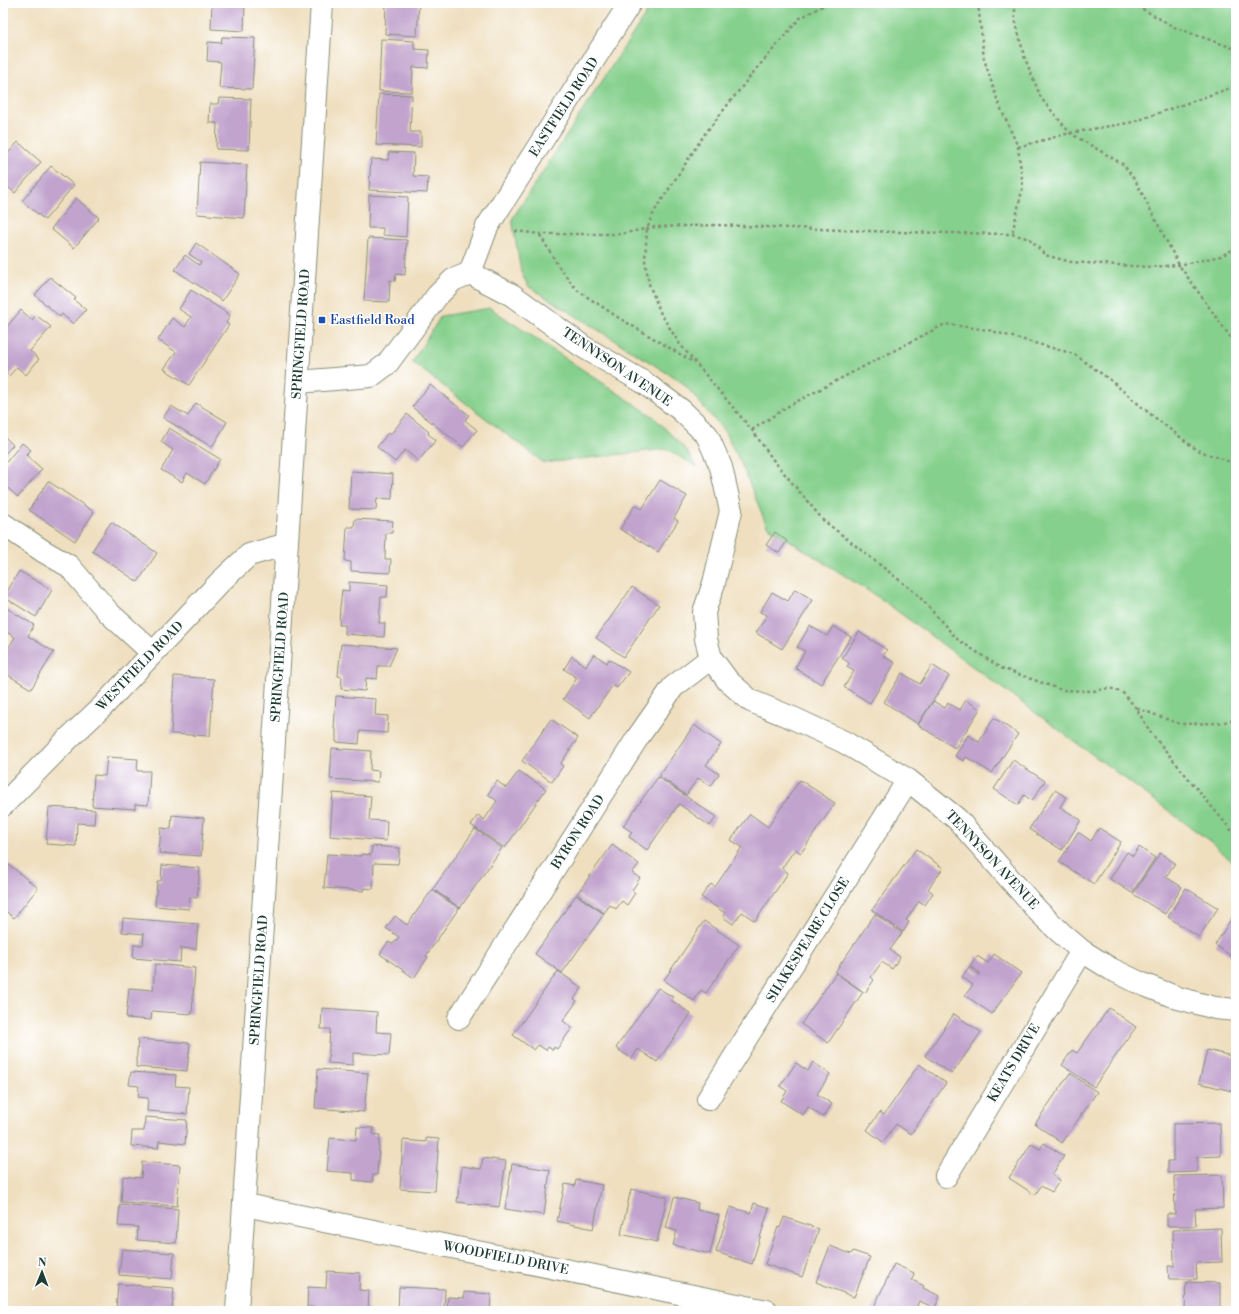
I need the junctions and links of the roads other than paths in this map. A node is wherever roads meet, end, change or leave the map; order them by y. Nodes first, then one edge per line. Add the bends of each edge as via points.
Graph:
1 (322, 3) edge
2 (630, 3) edge
3 (470, 273) junction
4 (298, 382) junction
5 (3, 524) edge
6 (287, 544) junction
7 (153, 653) junction
8 (711, 658) junction
9 (908, 780) junction
10 (3, 805) edge
11 (1082, 951) junction
12 (1236, 1010) edge
13 (459, 1018) dead end
14 (708, 1099) dead end
15 (946, 1176) dead end
16 (245, 1205) junction
17 (237, 1311) edge
18 (767, 1311) edge

1 - 4 street, SPRINGFIELD ROAD
2 - 3 street, EASTFIELD ROAD via 487,227
3 - 4 street via 453,280 437,296 387,364 370,376
3 - 8 street, TENNYSON AVENUE via 512,295 582,346 643,382 681,410 706,435 721,466 731,511 714,583 704,612 706,639
4 - 6 street, SPRINGFIELD ROAD
5 - 7 street via 69,566 109,613
6 - 7 street, WESTFIELD ROAD via 249,556 220,582
6 - 16 street, SPRINGFIELD ROAD
7 - 10 street, WESTFIELD ROAD
8 - 9 street, TENNYSON AVENUE via 728,681 751,701 844,742
8 - 13 street, BYRON ROAD via 673,687 638,737
9 - 11 street, TENNYSON AVENUE via 957,819 1038,911
9 - 14 street, SHAKESPEARE CLOSE
11 - 12 street, TENNYSON AVENUE via 1111,970 1178,998 1215,1008
11 - 15 street, KEATS DRIVE
16 - 17 street, SPRINGFIELD ROAD
16 - 18 street, WOODFIELD DRIVE

